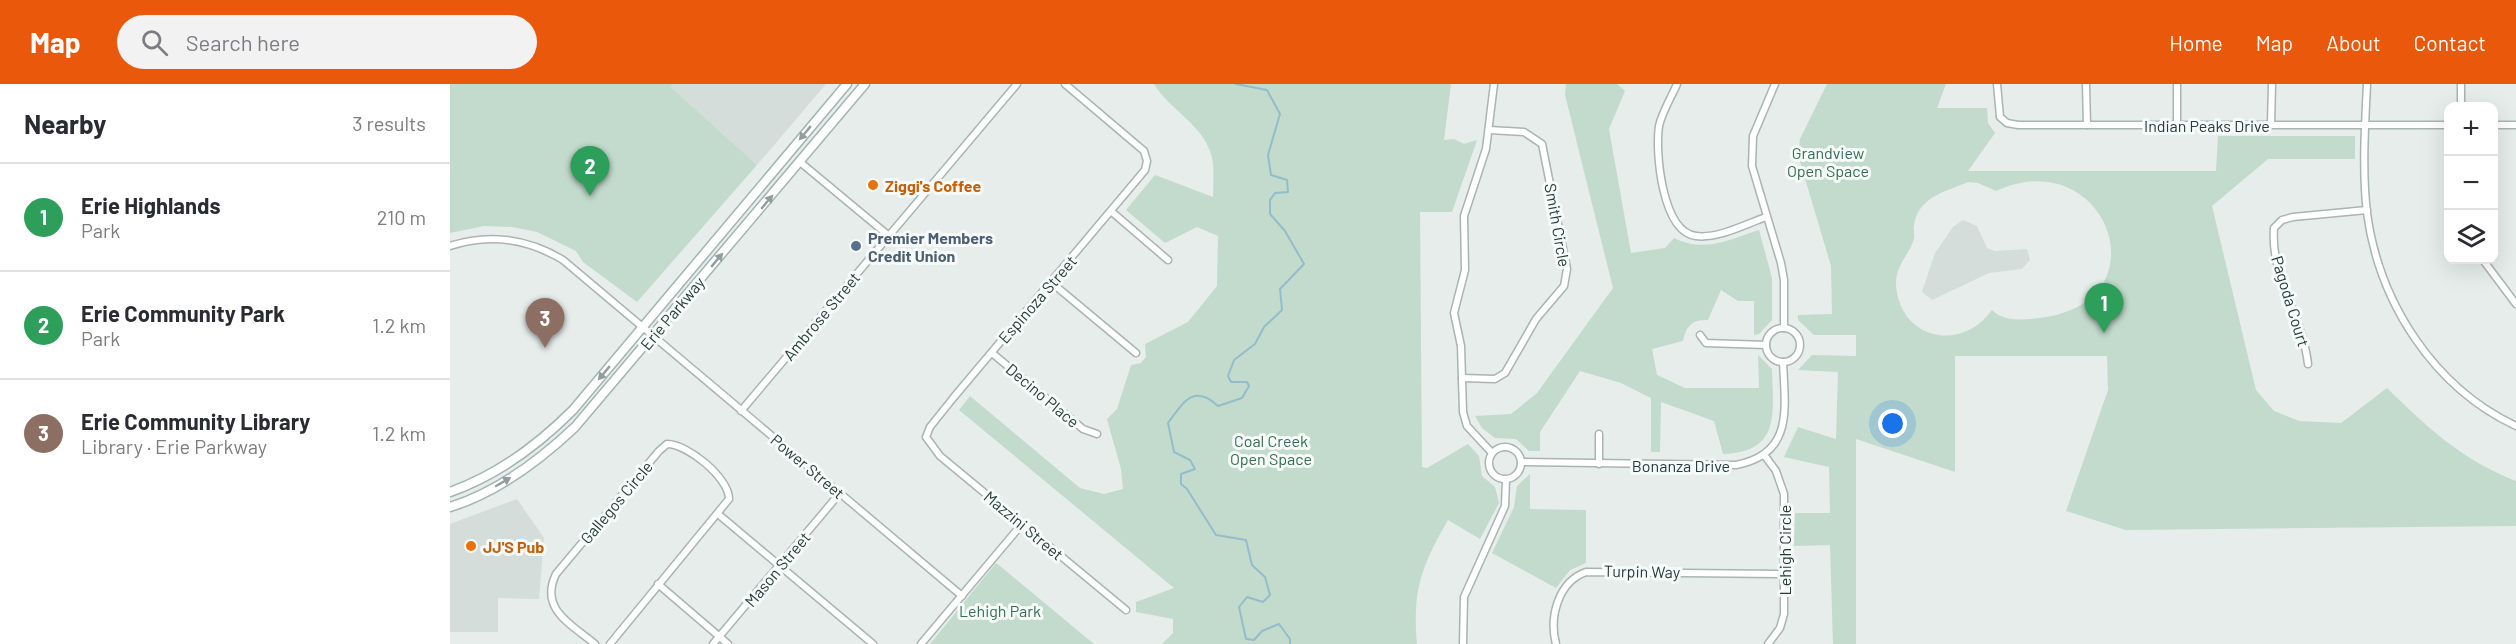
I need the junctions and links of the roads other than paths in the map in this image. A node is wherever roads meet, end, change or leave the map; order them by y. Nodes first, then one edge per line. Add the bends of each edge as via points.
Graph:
1 (847, 84) edge
2 (865, 84) edge
3 (1017, 84) edge
4 (1065, 84) edge
5 (1494, 84) edge
6 (1677, 84) edge
7 (1775, 84) edge
8 (1997, 84) edge
9 (2086, 84) edge
10 (2177, 84) edge
11 (2272, 84) edge
12 (2367, 84) edge
13 (2461, 84) edge
14 (2461, 102) edge
15 (2177, 124) junction
16 (2086, 125) junction
17 (2271, 125) junction
18 (2366, 125) junction
19 (2444, 125) edge
20 (2498, 125) edge
21 (2516, 125) edge
22 (1489, 130) junction
23 (800, 162) junction
24 (2367, 210) junction
25 (1112, 212) junction
26 (1766, 217) junction
27 (889, 236) junction
28 (450, 246) edge
29 (1168, 260) dead end
30 (2486, 264) edge
31 (1052, 283) junction
32 (2516, 303) edge
33 (641, 328) junction
34 (1784, 328) junction
35 (1700, 335) dead end
36 (652, 337) junction
37 (1766, 345) junction
38 (992, 352) junction
39 (1136, 353) dead end
40 (1783, 362) junction
41 (2308, 364) dead end
42 (1462, 378) junction
43 (741, 411) junction
44 (2516, 426) edge
45 (1097, 434) dead end
46 (1599, 434) dead end
47 (926, 437) joint
48 (1492, 453) junction
49 (1765, 456) junction
50 (1521, 462) junction
51 (1601, 464) junction
52 (1506, 479) junction
53 (450, 492) edge
54 (840, 493) junction
55 (450, 507) edge
56 (718, 514) junction
57 (1022, 524) junction
58 (780, 565) junction
59 (1784, 574) junction
60 (658, 584) junction
61 (962, 596) junction
62 (1126, 610) dead end
63 (720, 637) junction
64 (595, 644) edge
65 (610, 644) edge
66 (713, 644) edge
67 (728, 644) edge
68 (873, 644) edge
69 (921, 644) edge
70 (1463, 644) edge
71 (1556, 644) edge
72 (1768, 644) edge

1 -> 33 main road, Erie Parkway
2 - 23 main road, Erie Parkway
3 - 27 street, Ambrose Street
4 - 25 street, Espinoza Street via 1144,151 1145,170
5 - 22 street
6 - 26 street via 1663,114 1658,143 1665,196 1674,222 1688,234 1709,236
7 - 26 street via 1753,136 1752,166
8 - 16 street, Indian Peaks Drive via 2000,117 2007,123
9 - 16 street
10 - 15 street
11 - 17 street
12 - 18 street
13 - 14 street
15 - 16 street, Indian Peaks Drive
15 - 17 street, Indian Peaks Drive
17 - 18 street, Indian Peaks Drive
18 - 19 street, Indian Peaks Drive
18 - 24 street
20 - 21 street
22 - 42 street via 1464,216 1465,270 1454,313
22 - 42 street, Smith Circle via 1524,132 1542,144 1567,278 1560,294 1531,327 1505,373 1495,378
23 - 27 street
36 -> 23 main road, Erie Parkway
24 - 41 street, Pagoda Court via 2293,217 2274,228 2281,280 2307,349
24 - 44 street via 2379,267 2395,307 2416,340 2461,390
25 - 29 street
25 - 31 street, Espinoza Street
26 - 34 street via 1784,280
27 - 43 street, Ambrose Street
28 - 33 street, Power Street via 494,239 540,248 576,270
30 - 32 street
31 - 38 street, Espinoza Street
31 - 39 street
33 - 36 street, Power Street
33 -> 53 main road, Erie Parkway via 573,410 544,438 502,467
34 - 37 street via 1771,333
34 - 40 street via 1794,332 1800,346 1795,357
35 - 37 street via 1706,343
36 - 43 street, Power Street
55 -> 36 main road, Erie Parkway via 497,486 556,445
37 - 40 street via 1769,355
38 - 45 street, Decino Place via 1083,429
38 - 47 street, Espinoza Street
40 - 49 street via 1783,427 1776,445
42 - 48 street via 1467,426
43 - 54 street, Power Street
46 - 51 street
47 - 57 street, Mazzini Street via 940,456
48 - 50 street via 1508,447 1517,452
48 - 52 street via 1492,473
49 - 51 street, Bonanza Drive via 1736,465
49 - 59 street, Lehigh Circle via 1776,471 1784,494
50 - 51 street
50 - 52 street via 1515,475
52 - 70 street via 1505,506 1464,597
54 - 58 street, Mason Street
54 - 61 street, Power Street
56 - 58 street
56 - 60 street, Gallegos Circle
56 - 64 street, Gallegos Circle via 729,499 725,483 683,446 663,447 550,585 554,607
57 - 61 street
57 - 62 street, Mazzini Street
58 - 63 street, Mason Street
58 - 68 street
59 - 71 street, Turpin Way via 1586,572 1570,579 1559,600 1555,614
59 - 72 street, Lehigh Circle via 1784,614 1780,628
60 - 63 street
60 - 65 street, Gallegos Circle
61 - 69 street
63 - 66 street, Mason Street
63 - 67 street

